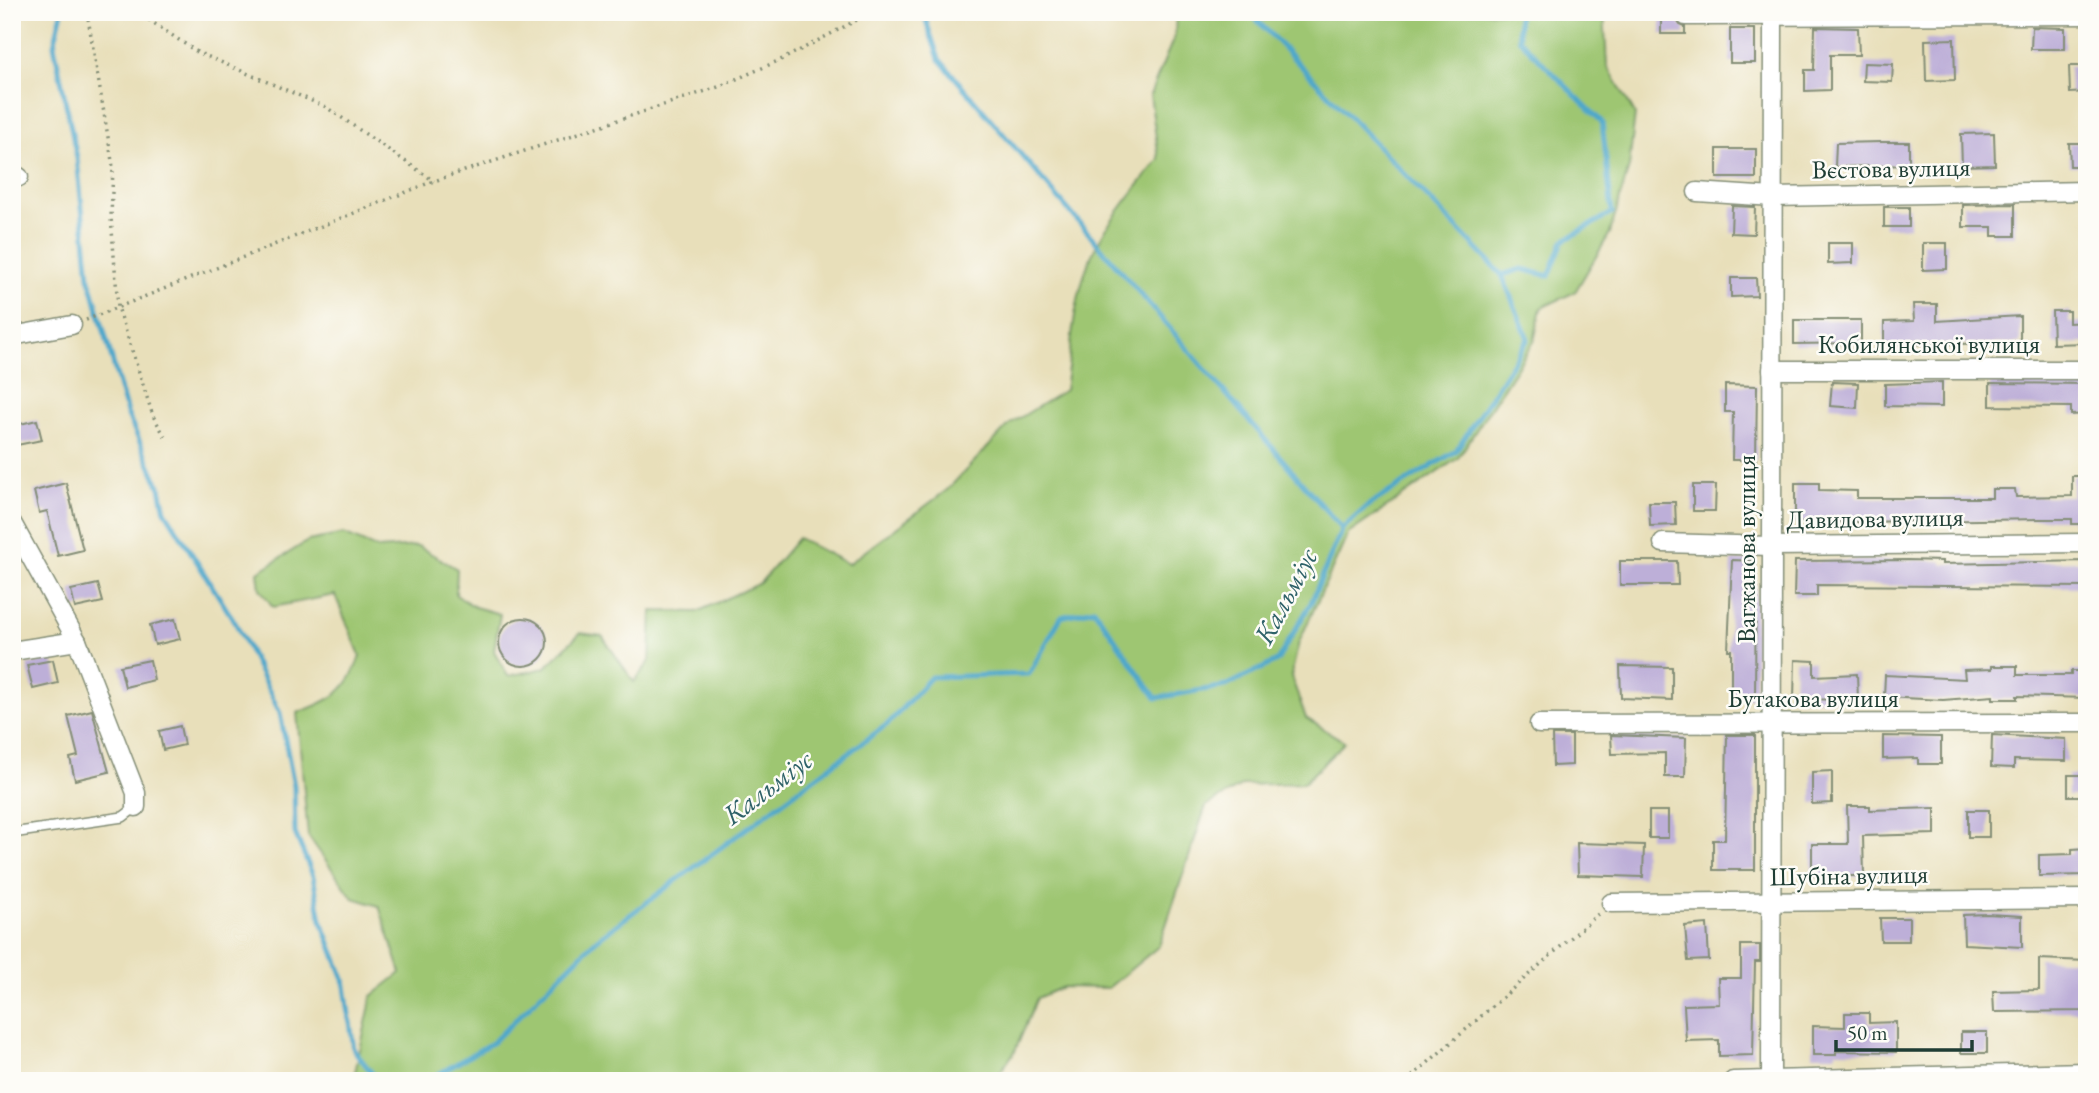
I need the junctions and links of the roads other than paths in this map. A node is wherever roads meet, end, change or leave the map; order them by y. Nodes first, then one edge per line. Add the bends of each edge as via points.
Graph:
1 (2087, 15) edge
2 (1686, 16) dead end
3 (1773, 18) junction
4 (2087, 191) edge
5 (1697, 192) dead end
6 (1773, 197) junction
7 (72, 325) dead end
8 (12, 336) edge
9 (1772, 370) junction
10 (2087, 370) edge
11 (12, 523) edge
12 (1663, 543) dead end
13 (2087, 543) edge
14 (1772, 546) junction
15 (77, 641) junction
16 (12, 651) edge
17 (2087, 723) edge
18 (1539, 724) dead end
19 (1772, 725) junction
20 (136, 807) joint
21 (12, 833) edge
22 (2087, 898) edge
23 (1770, 902) junction
24 (1611, 903) road end
25 (2087, 1072) edge
26 (1771, 1079) edge
27 (1733, 1081) edge

1 - 3 street
2 - 3 street
3 - 6 street, Вагжанова вулиця
4 - 6 street, Вєстова вулиця
5 - 6 street, Вєстова вулиця
6 - 9 street, Вагжанова вулиця
7 - 8 street
9 - 10 street, Кобилянської вулиця
9 - 14 street, Вагжанова вулиця
11 - 15 street
12 - 14 street, Давидова вулиця
13 - 14 street, Давидова вулиця
14 - 19 street, Вагжанова вулиця
15 - 16 street
15 - 20 street via 136,793
17 - 19 street, Бутакова вулиця
18 - 19 street, Бутакова вулиця
19 - 23 street, Вагжанова вулиця
20 - 21 lane via 123,817
22 - 23 street, Шубіна вулиця
23 - 24 street, Шубіна вулиця
23 - 26 street, Вагжанова вулиця
25 - 26 street
26 - 27 street

